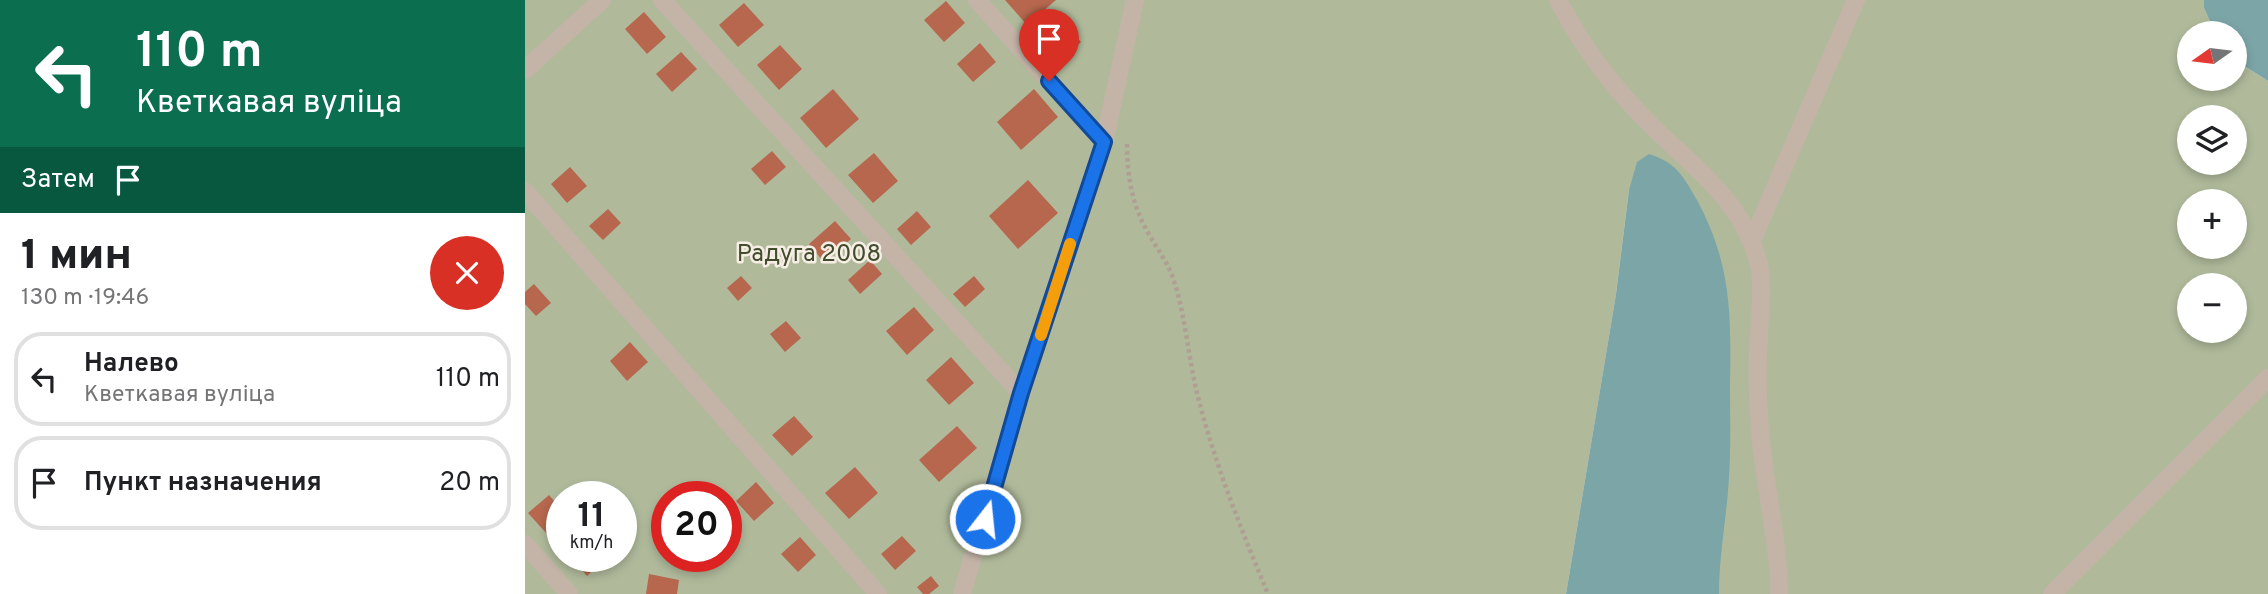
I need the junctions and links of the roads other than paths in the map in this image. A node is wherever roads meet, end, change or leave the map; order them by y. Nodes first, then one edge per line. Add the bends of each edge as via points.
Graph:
1 (602, 0) edge
2 (662, 0) edge
3 (977, 0) edge
4 (1135, 0) edge
5 (1558, 0) edge
6 (1856, 0) edge
7 (525, 70) edge
8 (1104, 142) junction
9 (525, 191) edge
10 (1752, 241) junction
11 (2268, 377) edge
12 (1021, 393) junction
13 (525, 544) edge
14 (569, 594) edge
15 (878, 594) edge
16 (963, 594) edge
17 (1779, 594) edge
18 (2052, 594) edge

1 - 7 lane
2 - 12 lane
3 - 8 lane
4 - 8 lane
5 - 10 lane via 1611,81 1715,188
6 - 10 lane
8 - 12 lane
9 - 15 lane
10 - 17 lane via 1761,291 1760,432
11 - 18 lane
12 - 16 lane
13 - 14 lane

